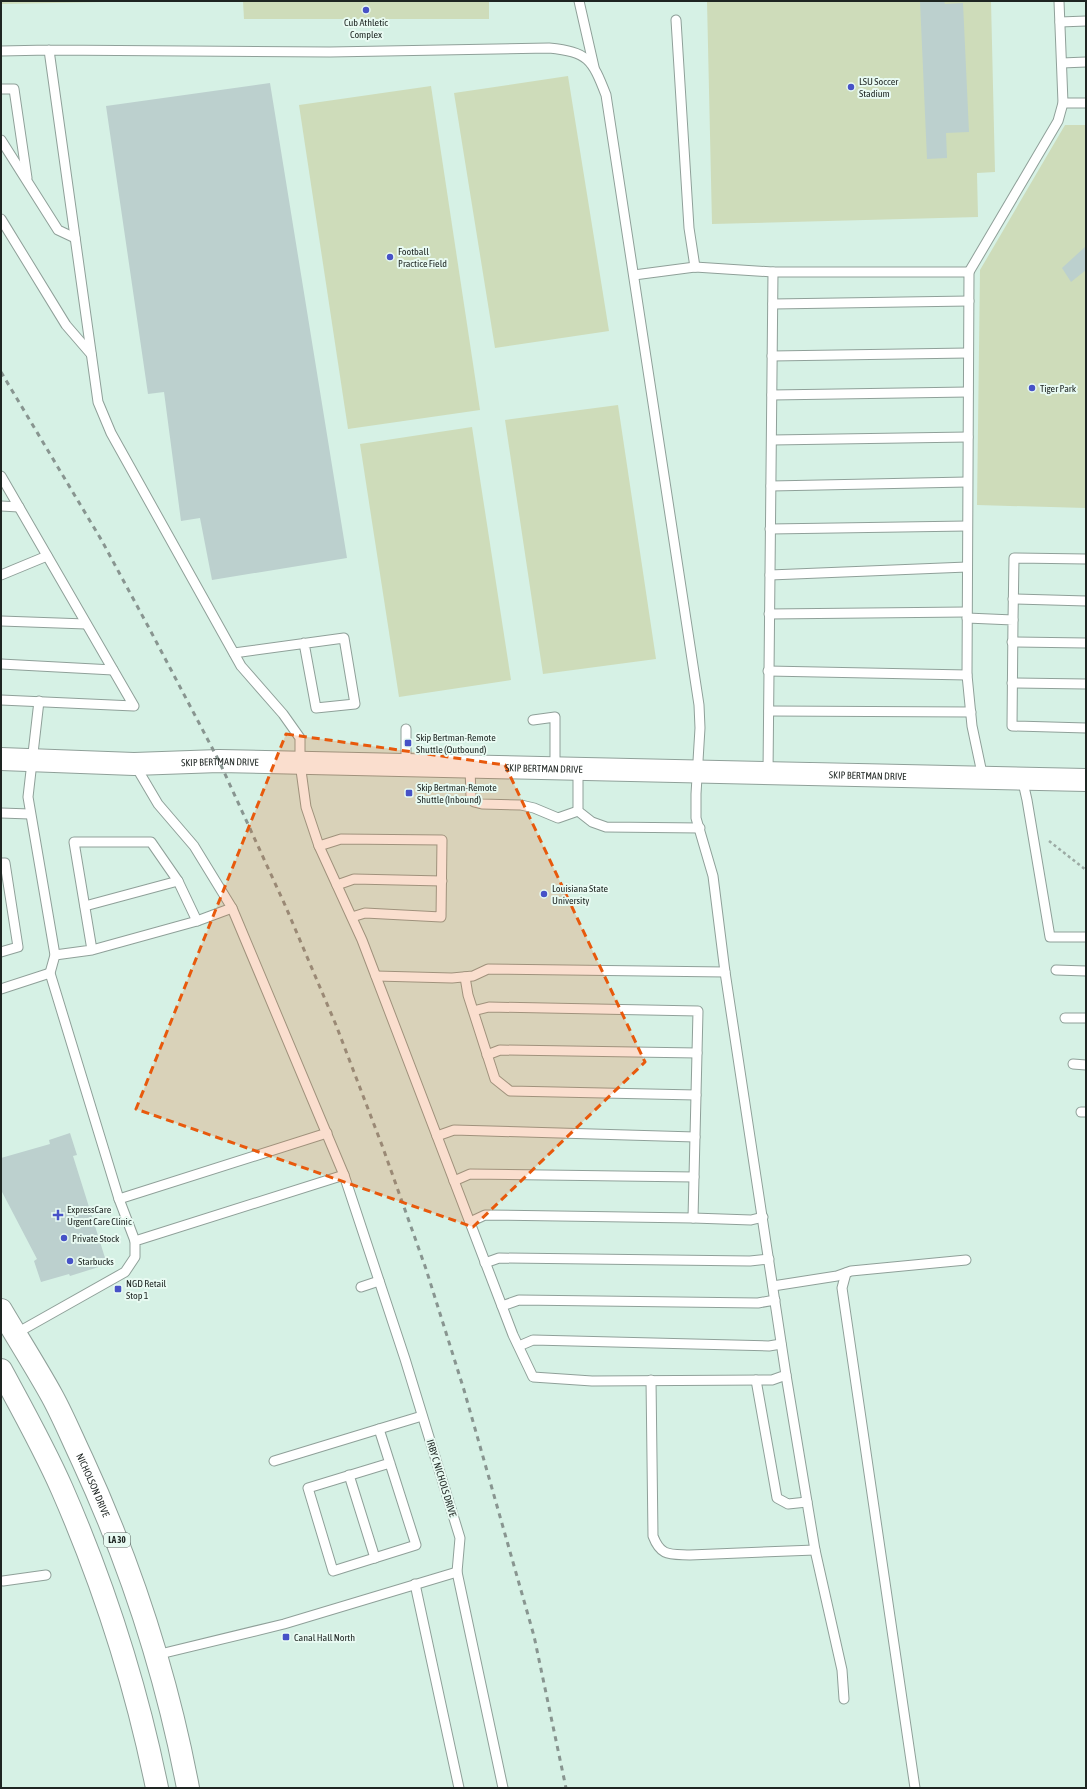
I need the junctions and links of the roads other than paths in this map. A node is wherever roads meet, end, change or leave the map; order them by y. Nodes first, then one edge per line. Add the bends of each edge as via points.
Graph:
1 (579, 1) edge
2 (1059, 1) edge
3 (676, 20) dead end
4 (1086, 21) edge
5 (1060, 22) junction
6 (49, 50) junction
7 (1, 51) edge
8 (1086, 62) edge
9 (1062, 63) junction
10 (594, 66) junction
11 (1, 89) edge
12 (1064, 103) junction
13 (1086, 103) edge
14 (1, 140) edge
15 (28, 182) junction
16 (1, 220) edge
17 (75, 238) junction
18 (695, 267) junction
19 (773, 272) junction
20 (969, 272) junction
21 (634, 276) junction
22 (969, 301) junction
23 (773, 304) junction
24 (968, 352) junction
25 (91, 354) junction
26 (772, 356) junction
27 (968, 392) junction
28 (772, 395) junction
29 (968, 437) junction
30 (772, 440) junction
31 (1, 476) edge
32 (968, 482) junction
33 (771, 486) junction
34 (1, 506) edge
35 (19, 507) junction
36 (967, 526) junction
37 (770, 529) junction
38 (47, 556) junction
39 (1086, 559) edge
40 (967, 567) junction
41 (1, 575) edge
42 (770, 576) junction
43 (1013, 599) junction
44 (1086, 601) edge
45 (769, 614) junction
46 (966, 615) junction
47 (1013, 620) junction
48 (1, 621) edge
49 (86, 624) junction
50 (1012, 642) junction
51 (304, 643) junction
52 (1086, 643) edge
53 (234, 653) junction
54 (1, 664) edge
55 (112, 670) junction
56 (768, 671) junction
57 (967, 675) junction
58 (1012, 683) junction
59 (1086, 684) edge
60 (1, 700) edge
61 (39, 701) junction
62 (769, 711) junction
63 (971, 712) junction
64 (533, 720) dead end
65 (1086, 728) edge
66 (406, 729) dead end
67 (1, 759) edge
68 (32, 760) junction
69 (300, 763) junction
70 (134, 764) junction
71 (406, 766) junction
72 (470, 767) junction
73 (555, 768) junction
74 (578, 769) junction
75 (698, 772) junction
76 (768, 773) junction
77 (983, 778) junction
78 (1022, 778) junction
79 (1086, 780) edge
80 (578, 812) junction
81 (1, 813) edge
82 (30, 814) junction
83 (700, 828) junction
84 (319, 846) junction
85 (1, 863) edge
86 (178, 881) junction
87 (442, 881) junction
88 (337, 885) junction
89 (85, 906) junction
90 (232, 908) junction
91 (352, 917) junction
92 (197, 922) junction
93 (1086, 937) edge
94 (92, 950) junction
95 (1, 952) edge
96 (55, 956) junction
97 (1056, 970) dead end
98 (1086, 971) edge
99 (725, 972) junction
100 (50, 973) junction
101 (376, 976) junction
102 (465, 977) junction
103 (1, 989) edge
104 (473, 1011) junction
105 (1064, 1018) dead end
106 (1086, 1018) edge
107 (697, 1053) junction
108 (487, 1055) junction
109 (1073, 1064) dead end
110 (1086, 1065) edge
111 (696, 1095) junction
112 (327, 1133) junction
113 (437, 1136) junction
114 (695, 1137) junction
115 (344, 1176) junction
116 (694, 1177) junction
117 (454, 1181) junction
118 (119, 1199) junction
119 (763, 1217) junction
120 (693, 1218) junction
121 (470, 1222) junction
122 (135, 1241) junction
123 (769, 1259) junction
124 (966, 1260) dead end
125 (485, 1263) junction
126 (846, 1273) junction
127 (379, 1281) junction
128 (773, 1286) junction
129 (361, 1287) dead end
130 (775, 1300) junction
131 (502, 1306) junction
132 (1, 1310) edge
133 (15, 1334) junction
134 (781, 1344) junction
135 (519, 1346) junction
136 (1, 1370) edge
137 (786, 1375) junction
138 (651, 1380) junction
139 (756, 1380) junction
140 (16, 1407) junction
141 (422, 1416) junction
142 (379, 1429) junction
143 (80, 1455) junction
144 (274, 1461) dead end
145 (390, 1463) junction
146 (348, 1475) junction
147 (807, 1502) junction
148 (815, 1550) junction
149 (375, 1558) junction
150 (94, 1569) junction
151 (457, 1572) junction
152 (46, 1575) dead end
153 (3, 1581) dead end
154 (415, 1584) junction
155 (156, 1655) junction
156 (844, 1699) dead end
157 (156, 1788) edge
158 (188, 1788) edge
159 (459, 1788) edge
160 (503, 1788) edge
161 (915, 1788) edge

1 - 10 lane
2 - 5 lane
3 - 18 lane
4 - 5 lane
5 - 9 lane
6 - 7 lane
6 - 10 lane via 330,52 548,48 577,53
6 - 17 lane
8 - 9 lane
9 - 12 lane
10 - 21 lane via 606,95
11 - 15 lane via 14,89
12 - 13 lane
12 - 20 lane via 1058,121
14 - 15 lane
15 - 17 lane via 58,230
16 - 25 lane via 66,325
17 - 25 lane
18 - 19 lane
18 - 21 lane
19 - 20 lane
19 - 23 lane
20 - 22 lane
21 - 75 lane via 698,705
22 - 23 lane
22 - 24 lane
23 - 26 lane
24 - 26 lane
24 - 27 lane
25 - 53 lane via 98,402 111,433
26 - 28 lane
27 - 28 lane
27 - 29 lane
28 - 30 lane
29 - 30 lane
29 - 32 lane
30 - 33 lane
31 - 35 lane
32 - 33 lane
32 - 36 lane
33 - 37 lane
34 - 35 lane
35 - 38 lane
36 - 37 lane
36 - 40 lane
37 - 42 lane
38 - 41 lane
38 - 49 lane
39 - 43 lane via 1014,558
40 - 42 lane
40 - 46 lane
42 - 45 lane
43 - 44 lane
43 - 47 lane
45 - 46 lane
45 - 56 lane
46 - 47 lane
46 - 57 lane
47 - 50 lane
48 - 49 lane
49 - 55 lane
50 - 52 lane
50 - 58 lane
51 - 51 lane via 344,638 355,704 316,708
51 - 53 lane
53 - 69 lane via 241,666 283,714 300,738
54 - 55 lane
55 - 61 lane via 134,706
56 - 57 lane
56 - 62 lane
57 - 63 lane
58 - 59 lane
58 - 65 lane via 1012,726
60 - 61 lane
61 - 68 lane
62 - 63 lane
62 - 76 lane
63 - 77 lane
64 - 73 lane via 555,717
66 - 71 lane
67 - 68 main road, SKIP BERTMAN DRIVE
68 - 70 main road, SKIP BERTMAN DRIVE
68 - 82 lane via 28,797
69 - 70 main road, SKIP BERTMAN DRIVE via 219,761
69 - 71 main road, SKIP BERTMAN DRIVE
69 - 84 lane via 306,807
70 - 90 lane, IRBY C NICHOLS DRIVE via 158,804 194,846
71 - 72 main road, SKIP BERTMAN DRIVE
72 - 73 main road, SKIP BERTMAN DRIVE
72 - 80 lane via 471,798 474,802 521,805 558,818
73 - 74 main road, SKIP BERTMAN DRIVE
74 - 75 main road, SKIP BERTMAN DRIVE
74 - 80 lane
75 - 76 main road, SKIP BERTMAN DRIVE
75 - 83 lane via 696,818
76 - 77 main road, SKIP BERTMAN DRIVE
77 - 78 main road, SKIP BERTMAN DRIVE
78 - 79 main road, SKIP BERTMAN DRIVE
78 - 93 lane via 1050,937
80 - 83 lane via 592,822 606,827
81 - 82 lane
82 - 96 lane
83 - 99 lane via 713,876
84 - 87 lane via 341,840 442,840
84 - 88 lane
85 - 95 lane via 5,863 18,947
86 - 89 lane
86 - 89 lane via 152,842 74,842
86 - 92 lane
87 - 88 lane via 354,879
87 - 91 lane via 441,917 365,913
88 - 91 lane
89 - 94 lane
90 - 92 lane
90 - 112 lane, IRBY C NICHOLS DRIVE
91 - 101 lane
92 - 94 lane
94 - 96 lane
96 - 100 lane
97 - 98 lane
99 - 102 lane via 488,969
99 - 119 lane
100 - 103 lane
100 - 118 lane
101 - 102 lane
101 - 113 lane
102 - 104 lane
104 - 107 lane via 489,1007 698,1011
104 - 108 lane
105 - 106 lane
107 - 108 lane via 500,1050
107 - 111 lane
108 - 111 lane via 495,1080 510,1091
109 - 110 lane
111 - 114 lane
112 - 115 lane, IRBY C NICHOLS DRIVE
112 - 118 lane
113 - 114 lane via 454,1130
113 - 117 lane
114 - 116 lane
115 - 122 lane
115 - 127 lane, IRBY C NICHOLS DRIVE
116 - 117 lane via 470,1174
116 - 120 lane
117 - 121 lane
118 - 122 lane
119 - 120 lane via 751,1220
119 - 123 lane
120 - 121 lane via 485,1215
121 - 125 lane
122 - 133 lane via 135,1256 125,1272
123 - 125 lane via 750,1261 499,1258
123 - 128 lane
124 - 126 lane
125 - 131 lane
126 - 128 lane
126 - 161 lane via 842,1288
127 - 129 lane
127 - 141 lane, IRBY C NICHOLS DRIVE
128 - 130 lane
130 - 131 lane via 758,1303 519,1300
130 - 134 lane
131 - 135 lane
132 - 133 main road, NICHOLSON DRIVE / LA 30
133 - 143 main road, NICHOLSON DRIVE / LA 30 via 52,1397
134 - 135 lane via 769,1346 534,1340
134 - 137 lane
135 - 138 lane via 533,1377 592,1381
136 - 140 main road
137 - 139 lane via 772,1380
137 - 147 lane
138 - 139 lane
138 - 148 lane via 653,1536 658,1548 670,1554 690,1555
139 - 147 lane via 777,1498 788,1504
140 - 143 main road via 37,1403 43,1406 64,1446
140 - 150 main road via 62,1489
141 - 142 lane
141 - 151 lane, IRBY C NICHOLS DRIVE via 460,1538
142 - 144 lane
142 - 145 lane
143 - 155 main road, NICHOLSON DRIVE / LA 30 via 125,1559
145 - 146 lane
145 - 149 lane via 416,1545
146 - 149 lane
146 - 149 lane via 308,1488 333,1570
147 - 148 lane
148 - 156 lane via 842,1670
150 - 155 main road via 118,1610 134,1652 145,1658
150 - 157 main road via 130,1676
151 - 154 lane
151 - 160 lane, IRBY C NICHOLS DRIVE
152 - 153 lane
154 - 155 lane via 284,1624
154 - 159 lane
155 - 158 main road, NICHOLSON DRIVE / LA 30 via 170,1700

